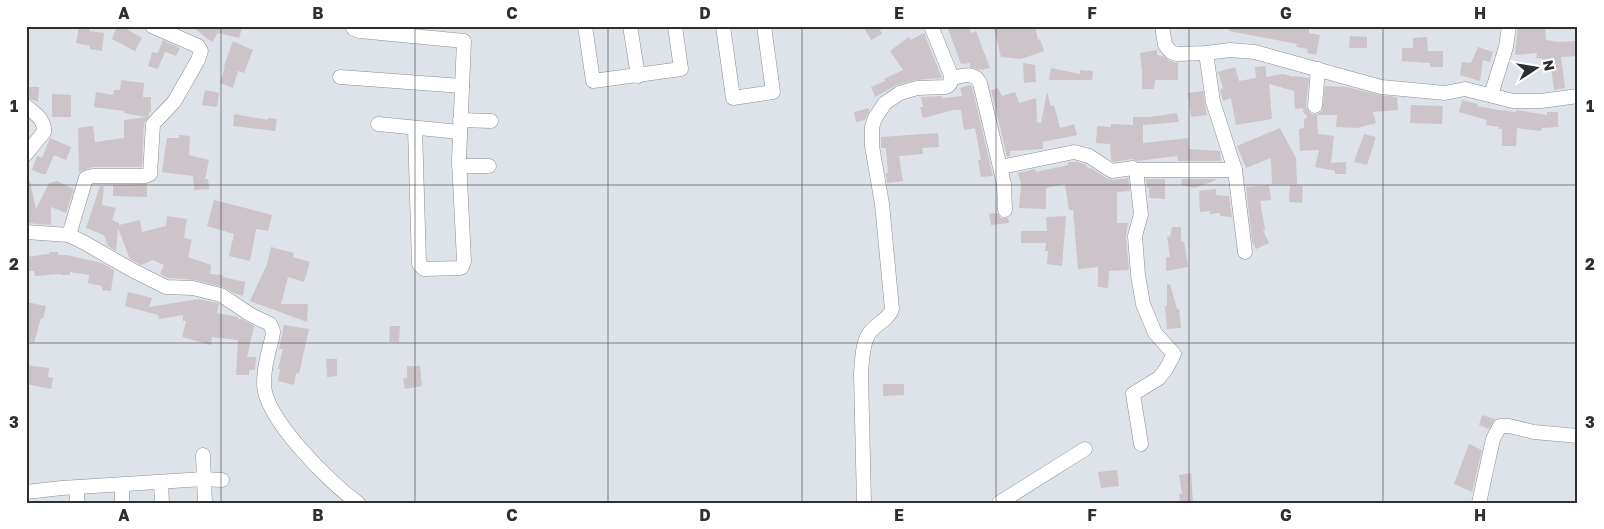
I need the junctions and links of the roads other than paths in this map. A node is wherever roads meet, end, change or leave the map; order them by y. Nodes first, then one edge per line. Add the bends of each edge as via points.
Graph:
1 (152, 26) edge
2 (352, 26) edge
3 (585, 26) edge
4 (630, 26) edge
5 (675, 26) edge
6 (723, 26) edge
7 (764, 26) edge
8 (931, 26) edge
9 (1162, 26) edge
10 (1509, 26) edge
11 (1206, 53) junction
12 (1318, 69) junction
13 (638, 76) junction
14 (340, 77) dead end
15 (952, 78) junction
16 (462, 86) junction
17 (1491, 95) junction
18 (1578, 96) edge
19 (26, 106) edge
20 (1315, 106) dead end
21 (491, 121) dead end
22 (378, 124) dead end
23 (460, 126) junction
24 (415, 128) junction
25 (26, 154) edge
26 (459, 166) junction
27 (489, 166) dead end
28 (1001, 167) junction
29 (1136, 170) junction
30 (1235, 170) junction
31 (1005, 210) dead end
32 (26, 232) edge
33 (69, 235) junction
34 (1244, 252) dead end
35 (1578, 436) edge
36 (1141, 444) dead end
37 (1085, 448) dead end
38 (202, 455) dead end
39 (204, 479) junction
40 (222, 480) dead end
41 (161, 482) junction
42 (122, 485) junction
43 (76, 488) junction
44 (31, 496) edge
45 (77, 503) edge
46 (122, 503) edge
47 (162, 503) edge
48 (205, 503) edge
49 (358, 503) edge
50 (864, 503) edge
51 (999, 503) edge
52 (1479, 503) edge

1 - 33 street via 198,46 201,52 198,60 174,102 153,124 150,174 86,178
2 - 16 street via 360,31 462,40 465,43
3 - 13 street via 593,81
4 - 13 street
5 - 13 street via 681,69
6 - 7 street via 733,98 773,92
8 - 15 street
9 - 11 street via 1164,42 1171,52
10 - 17 street
11 - 12 street via 1230,50 1255,52
11 - 30 street via 1213,102
12 - 17 street via 1381,87 1445,93 1465,89
12 - 20 street
14 - 16 street
15 - 28 street via 972,75 979,80
15 - 50 street via 946,87 917,88 900,93 885,104 872,127 892,309 869,333 863,353
16 - 23 street
17 - 18 street via 1513,101
19 - 25 street via 41,118 44,132
21 - 23 street
22 - 24 street
23 - 24 street
23 - 26 street
24 - 26 street via 419,264 424,269 460,268 463,264
26 - 27 street
28 - 29 street via 1074,152 1089,156 1112,171
28 - 31 street
29 - 30 street
29 - 36 street via 1141,214 1135,236 1143,304 1155,333 1174,354 1159,378 1133,394
30 - 34 street
32 - 33 street
33 - 49 street via 166,287 193,288 221,295 270,324 273,331 264,385 267,400 278,421 311,460
35 - 52 street via 1500,426 1493,440
37 - 51 street
38 - 39 street
39 - 40 street
39 - 41 street
39 - 48 street
41 - 42 street
41 - 47 street
42 - 43 street
42 - 46 street
43 - 44 street
43 - 45 street

